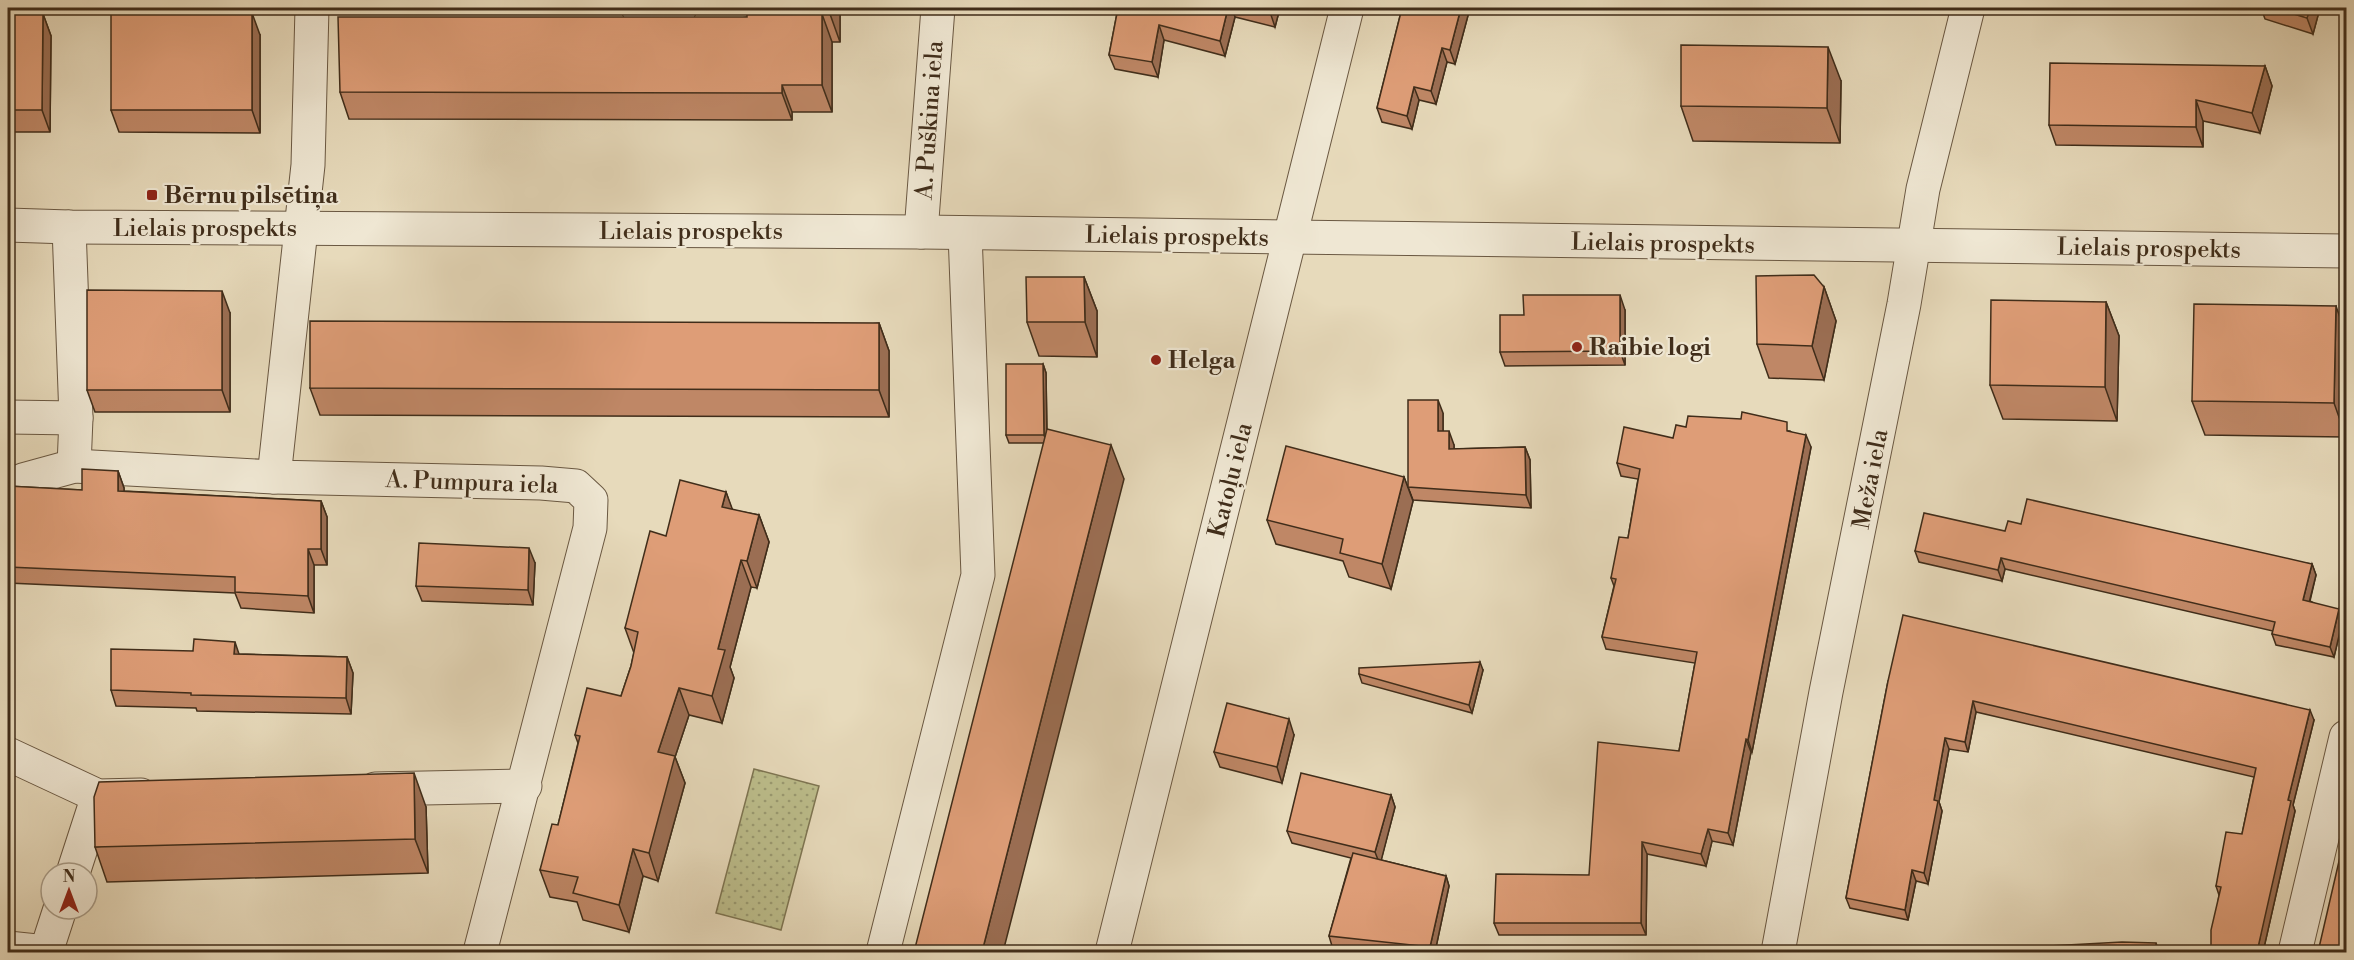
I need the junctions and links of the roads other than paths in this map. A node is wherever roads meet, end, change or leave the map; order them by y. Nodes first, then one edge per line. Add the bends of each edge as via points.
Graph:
1 (312, 8) edge
2 (638, 8) edge
3 (680, 8) edge
4 (938, 8) edge
5 (1347, 8) edge
6 (1968, 8) edge
7 (8, 225) edge
8 (69, 227) junction
9 (302, 229) junction
10 (921, 232) junction
11 (965, 233) junction
12 (1290, 238) junction
13 (1914, 246) junction
14 (2346, 251) edge
15 (8, 417) edge
16 (76, 418) junction
17 (74, 466) junction
18 (274, 477) junction
19 (23, 480) dead end
20 (2346, 737) edge
21 (8, 754) edge
22 (525, 786) junction
23 (347, 790) edge
24 (170, 794) edge
25 (99, 796) junction
26 (77, 861) edge
27 (56, 921) edge
28 (8, 948) edge
29 (46, 952) edge
30 (480, 952) edge
31 (883, 952) edge
32 (1112, 952) edge
33 (1778, 952) edge
34 (2295, 952) edge

1 - 9 street via 308,165
2 - 3 street
4 - 10 street, A. Puškina iela
5 - 12 street, Katoļu iela
6 - 13 street, Meža iela via 1923,189
7 - 8 street, Lielais prospekts
8 - 9 street, Lielais prospekts
8 - 16 street
9 - 10 street, Lielais prospekts
9 - 18 street
10 - 11 street, Lielais prospekts
11 - 12 street, Lielais prospekts
11 - 31 street via 978,575
12 - 13 street, Lielais prospekts
12 - 32 street, Katoļu iela
13 - 14 street, Lielais prospekts
13 - 33 street, Meža iela
15 - 16 street
16 - 17 street
17 - 18 street, A. Pumpura iela
17 - 19 street, A. Pumpura iela
18 - 22 street, A. Pumpura iela via 541,483 576,486 591,500 590,528
20 - 34 street
21 - 25 street
22 - 23 street
22 - 30 street, A. Pumpura iela
24 - 25 street
25 - 26 street
27 - 29 street
28 - 29 street

